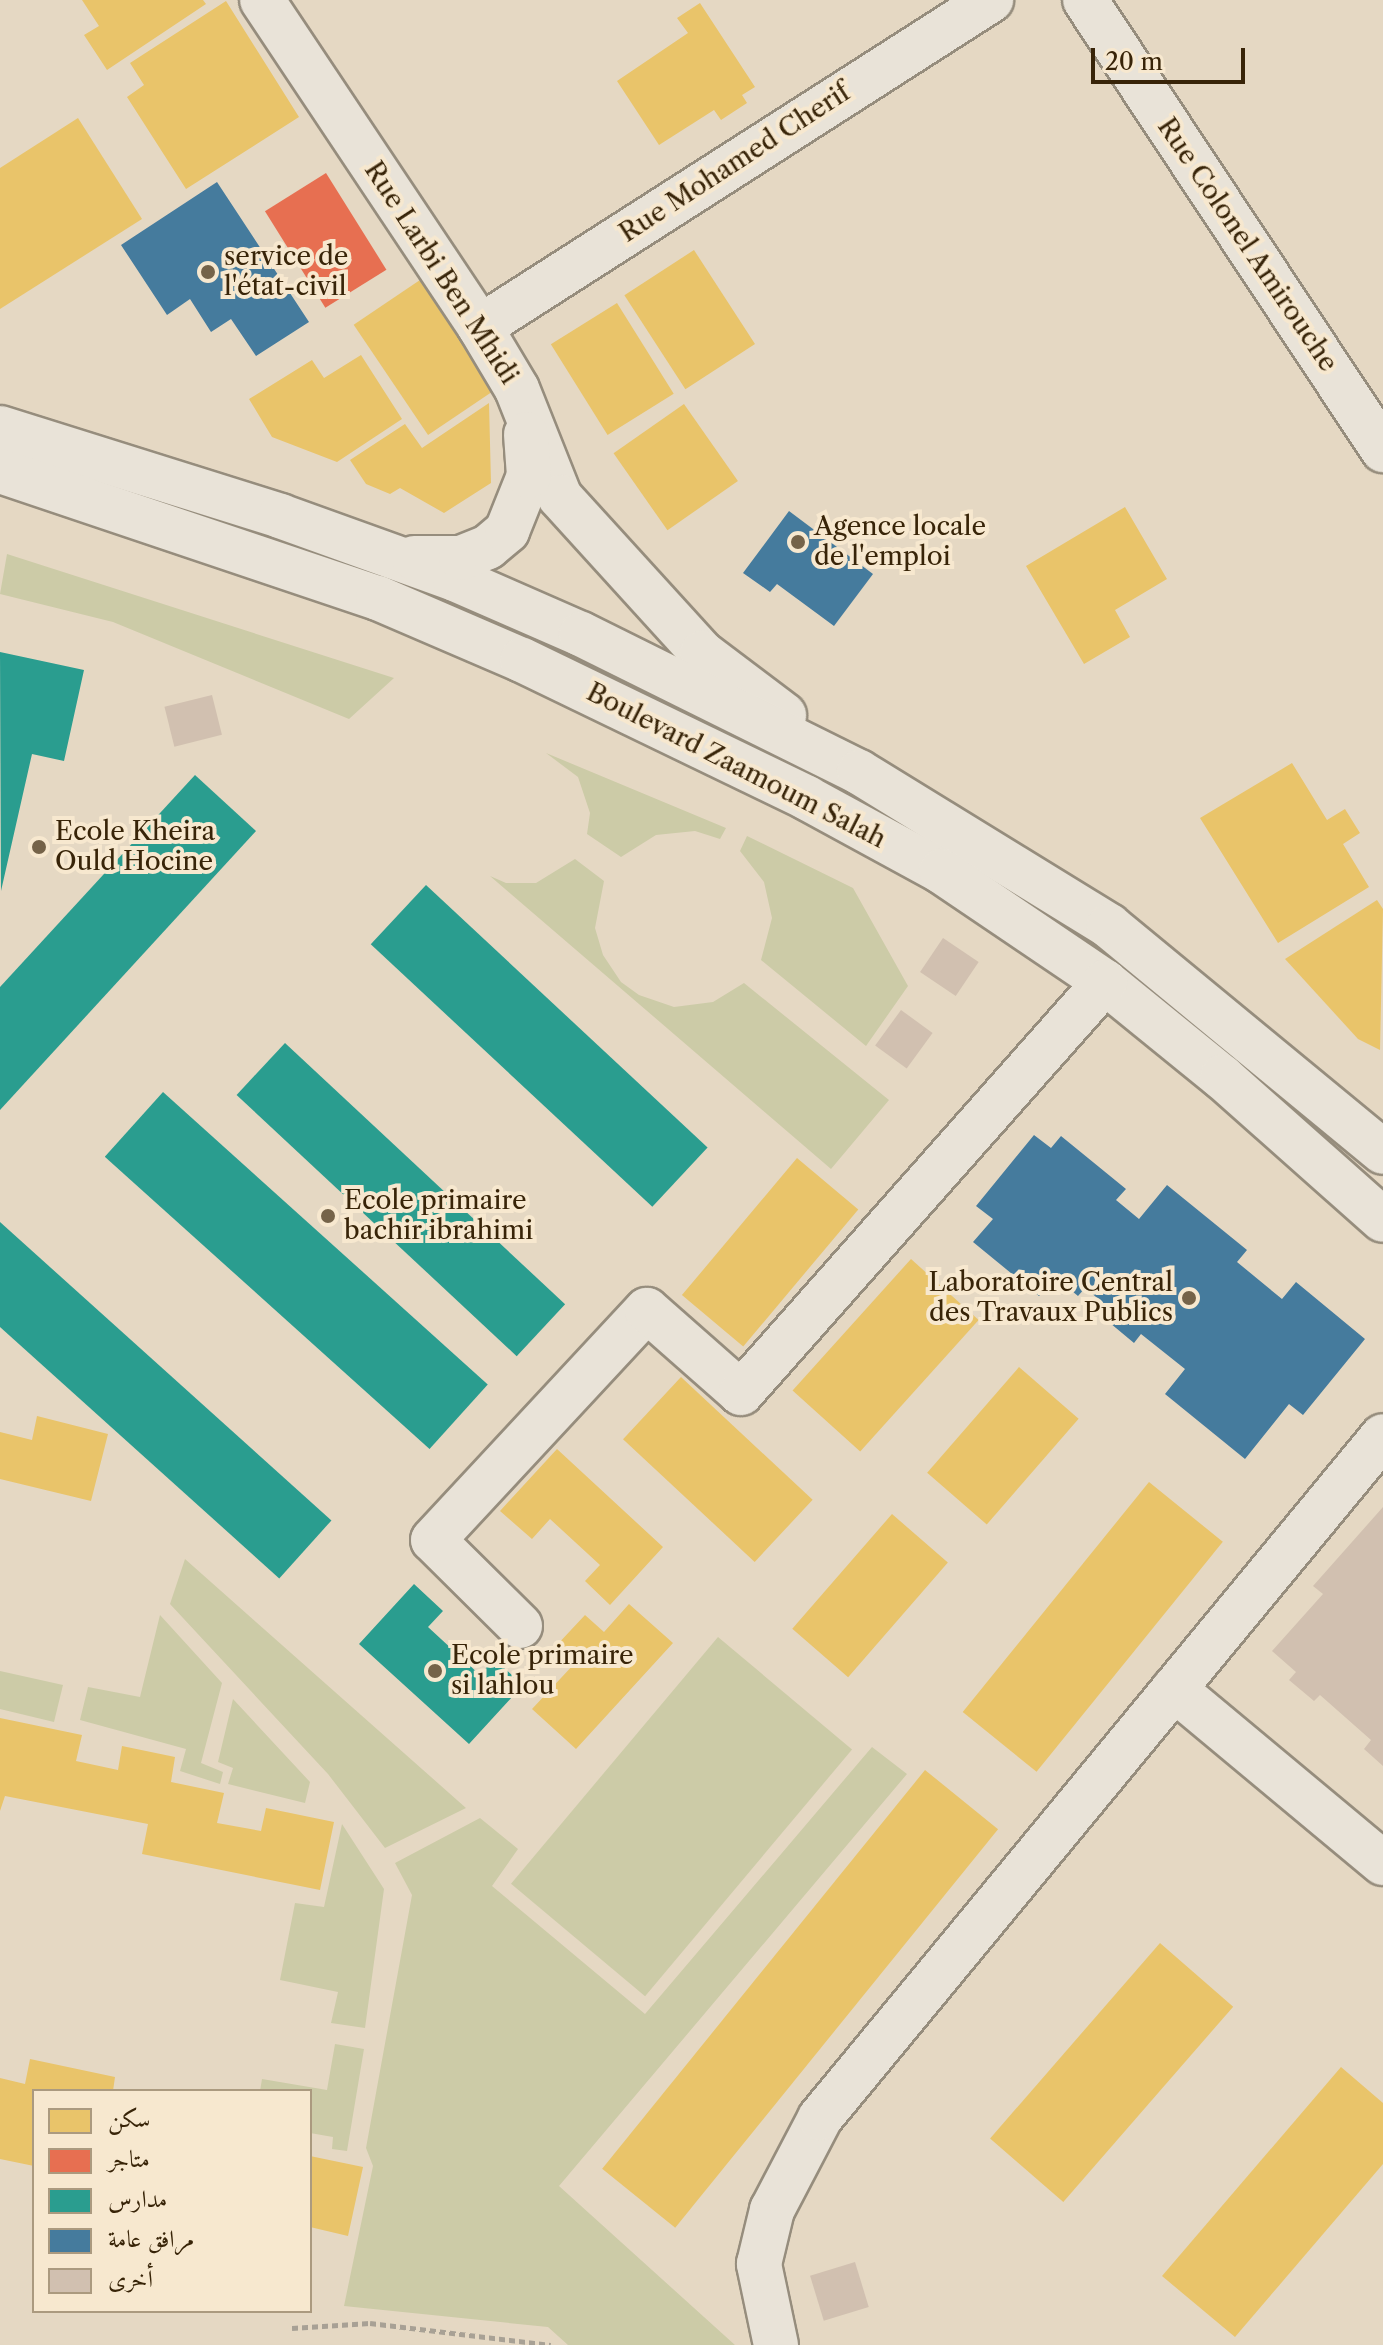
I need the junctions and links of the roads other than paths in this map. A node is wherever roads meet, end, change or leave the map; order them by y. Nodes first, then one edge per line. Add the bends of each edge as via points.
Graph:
1 (262, 0) edge
2 (991, 0) edge
3 (1085, 0) edge
4 (480, 327) junction
5 (526, 419) junction
6 (0, 428) edge
7 (1383, 450) edge
8 (0, 471) edge
9 (394, 557) junction
10 (859, 772) junction
11 (1105, 982) junction
12 (1383, 1152) edge
13 (1383, 1220) edge
14 (1383, 1436) edge
15 (520, 1626) dead end
16 (1174, 1689) junction
17 (1383, 1863) edge
18 (776, 2345) edge

1 - 4 street, Rue Larbi Ben Mhidi
2 - 4 street, Rue Mohamed Cherif
3 - 7 street, Rue Colonel Amirouche
4 - 5 street, Rue Larbi Ben Mhidi via 517,389
5 - 9 street via 529,476 507,531 488,547 461,558
5 - 10 street, Rue Larbi Ben Mhidi via 560,497 641,591 702,653
6 - 9 street, Boulevard Zaamoum Salah
8 - 11 street, Boulevard Zaamoum Salah via 378,598 522,660 807,798 941,871
9 - 10 street, Boulevard Zaamoum Salah via 581,634
10 - 12 street, Boulevard Zaamoum Salah via 1109,926
11 - 13 street, Boulevard Zaamoum Salah
11 - 15 street via 741,1393 647,1310 433,1540
14 - 16 street
16 - 17 street
16 - 18 street via 820,2118 772,2210 759,2264

